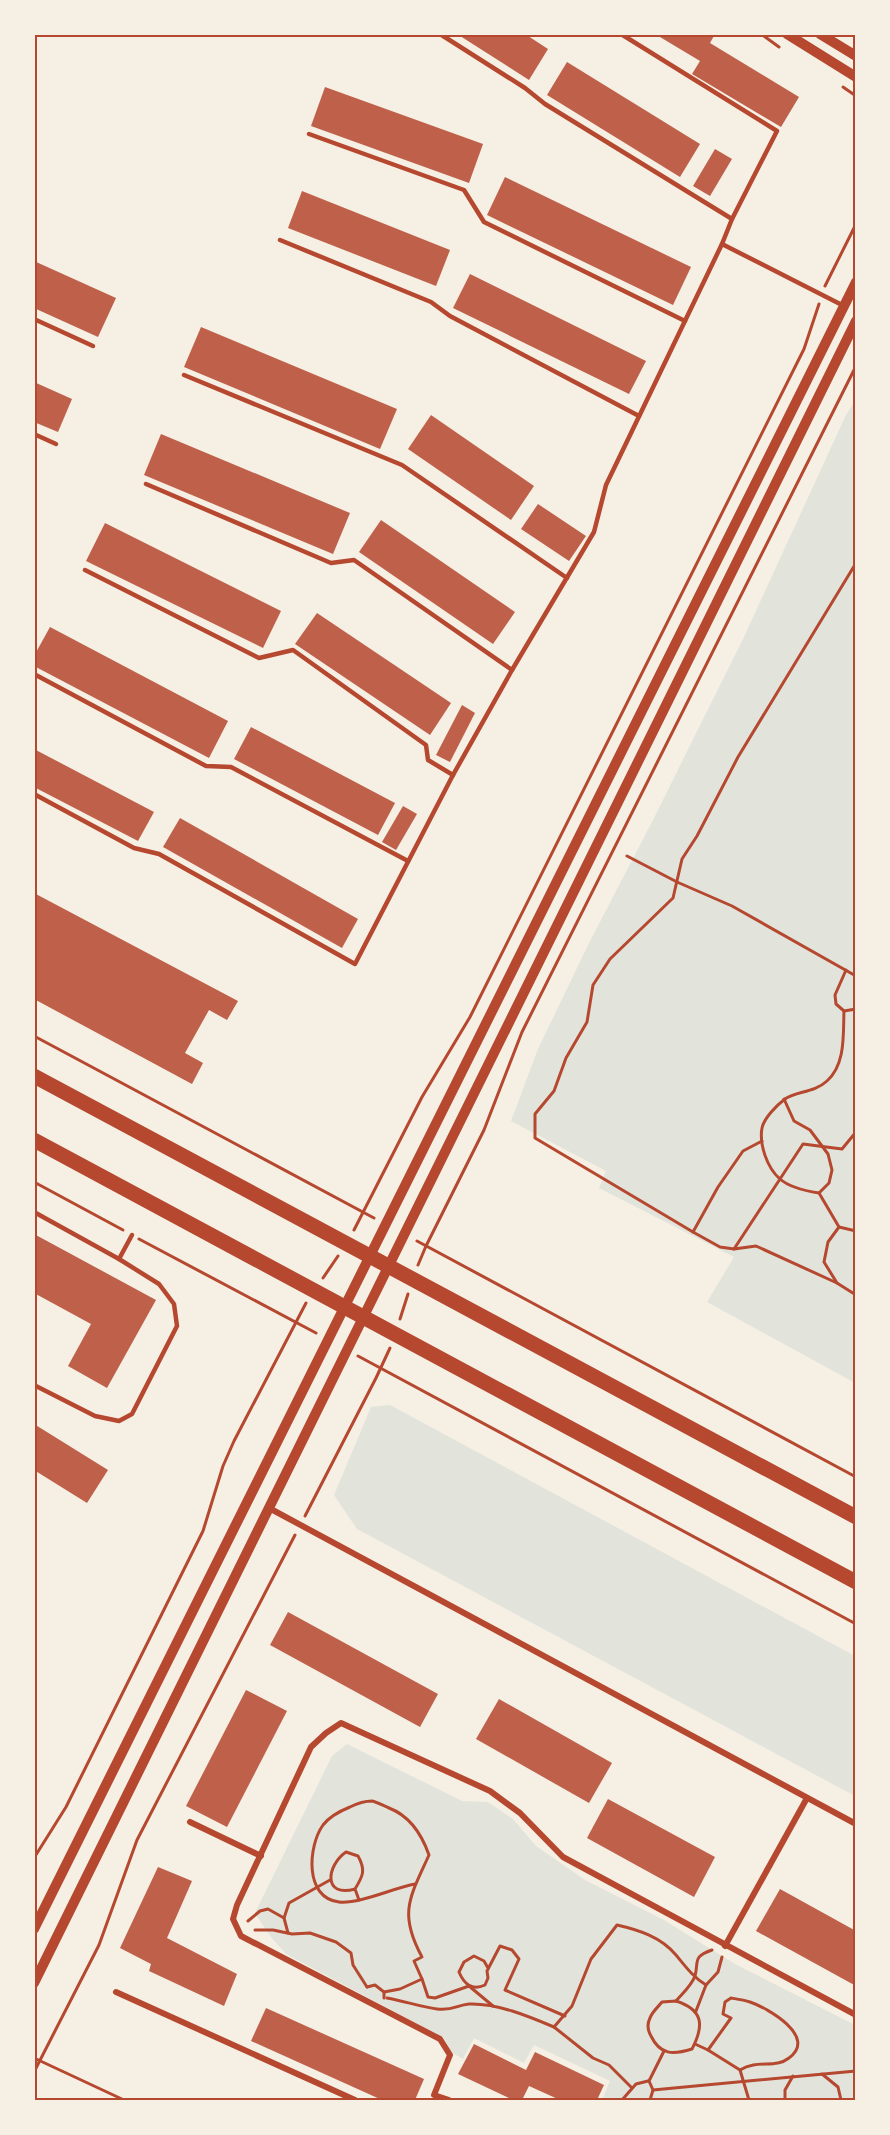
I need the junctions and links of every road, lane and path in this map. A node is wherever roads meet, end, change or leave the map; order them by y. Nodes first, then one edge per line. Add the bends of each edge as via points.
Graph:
1 (440, 34) edge
2 (621, 34) edge
3 (787, 34) edge
4 (821, 35) edge
5 (855, 55) edge
6 (855, 77) edge
7 (309, 135) dead end
8 (732, 219) junction
9 (855, 224) edge
10 (280, 240) dead end
11 (722, 244) junction
12 (855, 282) edge
13 (822, 294) junction
14 (844, 306) junction
15 (34, 319) edge
16 (685, 321) junction
17 (855, 321) edge
18 (855, 328) edge
19 (93, 346) dead end
20 (841, 350) junction
21 (855, 366) edge
22 (184, 375) dead end
23 (639, 416) junction
24 (34, 434) edge
25 (56, 444) dead end
26 (146, 484) dead end
27 (855, 563) edge
28 (85, 570) dead end
29 (567, 578) junction
30 (512, 669) junction
31 (34, 674) edge
32 (453, 775) junction
33 (34, 794) edge
34 (627, 856) dead end
35 (408, 861) junction
36 (677, 882) junction
37 (846, 970) junction
38 (855, 976) edge
39 (855, 1009) edge
40 (844, 1011) junction
41 (34, 1036) edge
42 (34, 1076) edge
43 (784, 1100) junction
44 (855, 1132) edge
45 (34, 1140) edge
46 (762, 1141) junction
47 (823, 1147) junction
48 (780, 1179) junction
49 (34, 1182) edge
50 (819, 1192) junction
51 (344, 1202) dead end
52 (34, 1212) edge
53 (839, 1227) junction
54 (855, 1231) edge
55 (693, 1232) junction
56 (132, 1235) junction
57 (346, 1244) junction
58 (734, 1250) junction
59 (370, 1256) junction
60 (448, 1258) dead end
61 (119, 1259) junction
62 (389, 1266) junction
63 (413, 1279) junction
64 (837, 1283) junction
65 (314, 1290) junction
66 (855, 1295) edge
67 (345, 1307) junction
68 (285, 1317) dead end
69 (363, 1317) junction
70 (396, 1334) junction
71 (387, 1372) dead end
72 (34, 1385) edge
73 (855, 1477) edge
74 (269, 1508) junction
75 (855, 1516) edge
76 (300, 1525) junction
77 (855, 1582) edge
78 (855, 1624) edge
79 (807, 1798) junction
80 (190, 1822) dead end
81 (855, 1824) edge
82 (261, 1856) junction
83 (34, 1858) edge
84 (330, 1880) junction
85 (415, 1884) junction
86 (318, 1887) junction
87 (355, 1889) junction
88 (359, 1900) junction
89 (284, 1918) junction
90 (248, 1921) dead end
91 (34, 1929) edge
92 (255, 1930) dead end
93 (288, 1933) junction
94 (725, 1946) junction
95 (488, 1968) junction
96 (694, 1978) junction
97 (422, 1979) junction
98 (34, 1983) edge
99 (706, 1985) junction
100 (469, 1986) junction
101 (367, 1987) dead end
102 (116, 1992) dead end
103 (384, 1992) dead end
104 (385, 1997) dead end
105 (676, 2001) junction
106 (495, 2007) junction
107 (696, 2011) junction
108 (855, 2015) edge
109 (565, 2016) junction
110 (554, 2027) junction
111 (695, 2044) junction
112 (708, 2050) junction
113 (664, 2051) junction
114 (34, 2058) edge
115 (40, 2061) junction
116 (740, 2070) junction
117 (855, 2071) edge
118 (34, 2072) edge
119 (822, 2074) junction
120 (793, 2076) junction
121 (744, 2080) junction
122 (649, 2081) junction
123 (632, 2088) junction
124 (653, 2090) junction
125 (433, 2098) edge
126 (124, 2100) edge
127 (355, 2100) edge
128 (449, 2100) edge
129 (622, 2100) edge
130 (650, 2100) edge
131 (749, 2100) edge
132 (785, 2100) edge
133 (841, 2100) edge

1 - 8 lane
2 - 8 lane via 777,131
3 - 6 street
4 - 5 street
7 - 16 lane via 464,190 484,222
8 - 11 lane
9 - 13 path
10 - 23 lane via 431,302 450,316
11 - 13 lane
11 - 16 lane
12 - 14 street
13 - 14 lane
13 - 57 path via 804,349 471,1017 422,1097
14 - 59 street
15 - 19 lane
16 - 23 lane
17 - 20 street
18 - 20 street
20 - 62 street
21 - 63 path via 522,1032 484,1130
22 - 29 lane via 402,465
23 - 29 lane via 606,485 594,532
24 - 25 lane
26 - 30 lane via 331,563 354,560
27 - 36 path via 738,757 682,859
28 - 32 lane via 259,658 292,650 426,745 428,760
29 - 30 lane
30 - 32 lane
31 - 35 lane via 206,766 231,767
32 - 35 lane
33 - 35 lane via 134,848 159,854 355,964
34 - 36 path
36 - 37 path via 732,906
36 - 55 path via 673,898 610,959 593,985 587,1022 566,1058 554,1091 535,1114 535,1138
37 - 38 path
37 - 40 path via 835,995 836,1004
39 - 40 path
40 - 43 path via 843,1047 828,1081
41 - 51 path
42 - 57 main road
43 - 46 path via 762,1126
43 - 47 path via 794,1121 810,1130
44 - 47 path via 842,1149
45 - 65 main road
46 - 48 path via 768,1163
46 - 55 path via 743,1151
47 - 48 path via 803,1144
47 - 50 path via 832,1170 829,1184
48 - 50 path via 803,1190
48 - 58 path
49 - 56 path
50 - 53 path
52 - 61 lane
53 - 54 path
53 - 64 path via 828,1242 824,1262
55 - 58 path
56 - 61 lane
56 - 68 path
57 - 59 main road
57 - 65 path
58 - 64 path via 756,1246
59 - 62 main road
59 - 67 street
60 - 73 path
61 - 72 lane via 159,1284 174,1304 177,1326 132,1414 119,1421 95,1416
62 - 63 main road
62 - 69 street
63 - 70 path
63 - 75 main road
64 - 66 path
65 - 67 main road
65 - 83 path via 234,1441 202,1531 66,1807
67 - 69 main road
67 - 91 street
69 - 70 main road
69 - 74 street
70 - 76 path
70 - 77 main road
71 - 78 path
74 - 76 street
74 - 98 street
76 - 79 street
76 - 115 path via 137,1840 99,1945
79 - 81 street
79 - 94 street
80 - 82 street
82 - 94 street via 311,1747 341,1723 490,1791 520,1813 563,1857
82 - 125 street via 233,1919 241,1936 440,2038 450,2055
84 - 86 path
84 - 87 path via 345,1892
84 - 87 path via 337,1858 346,1852 358,1856 364,1866
85 - 86 path via 429,1855 424,1840 396,1810 372,1801 337,1813 324,1824 316,1840 312,1872
85 - 88 path
85 - 97 path via 408,1908 409,1925 422,1957 414,1961
86 - 88 path via 337,1902
86 - 89 path via 288,1903
87 - 88 path
89 - 90 path via 268,1909
89 - 93 path
92 - 93 path
93 - 101 path via 310,1933 336,1942 351,1953 353,1965
94 - 96 path via 702,1953
94 - 99 path via 718,1972
94 - 108 street
95 - 100 path via 485,1985
95 - 100 path via 474,1956 464,1962 459,1972
95 - 109 path via 500,1946 512,1950 519,1959 505,1990
96 - 99 path
96 - 105 path
96 - 109 path via 674,1953 652,1936 618,1925 591,1959
97 - 100 path via 428,1997
97 - 103 path
99 - 107 path
100 - 106 path
102 - 127 street
104 - 106 path via 436,2009 452,2010 467,2004
105 - 107 path
105 - 113 path via 662,2002 650,2017 647,2030 656,2047
106 - 110 path
107 - 111 path via 700,2024
109 - 110 path
110 - 123 path via 593,2058 609,2065
111 - 112 path
111 - 113 path via 679,2053
112 - 116 path
112 - 116 path via 731,2018 723,2014 725,2002 731,1998 765,2009 797,2034 798,2045 791,2057 780,2063 759,2063
113 - 122 path
114 - 115 path
115 - 118 path
115 - 126 path
116 - 121 path
117 - 119 path
119 - 120 path
119 - 133 path via 838,2087
120 - 121 path
120 - 132 path via 785,2090
121 - 124 path
121 - 131 path
122 - 123 path
122 - 124 path
123 - 129 path
124 - 130 path
125 - 128 street

